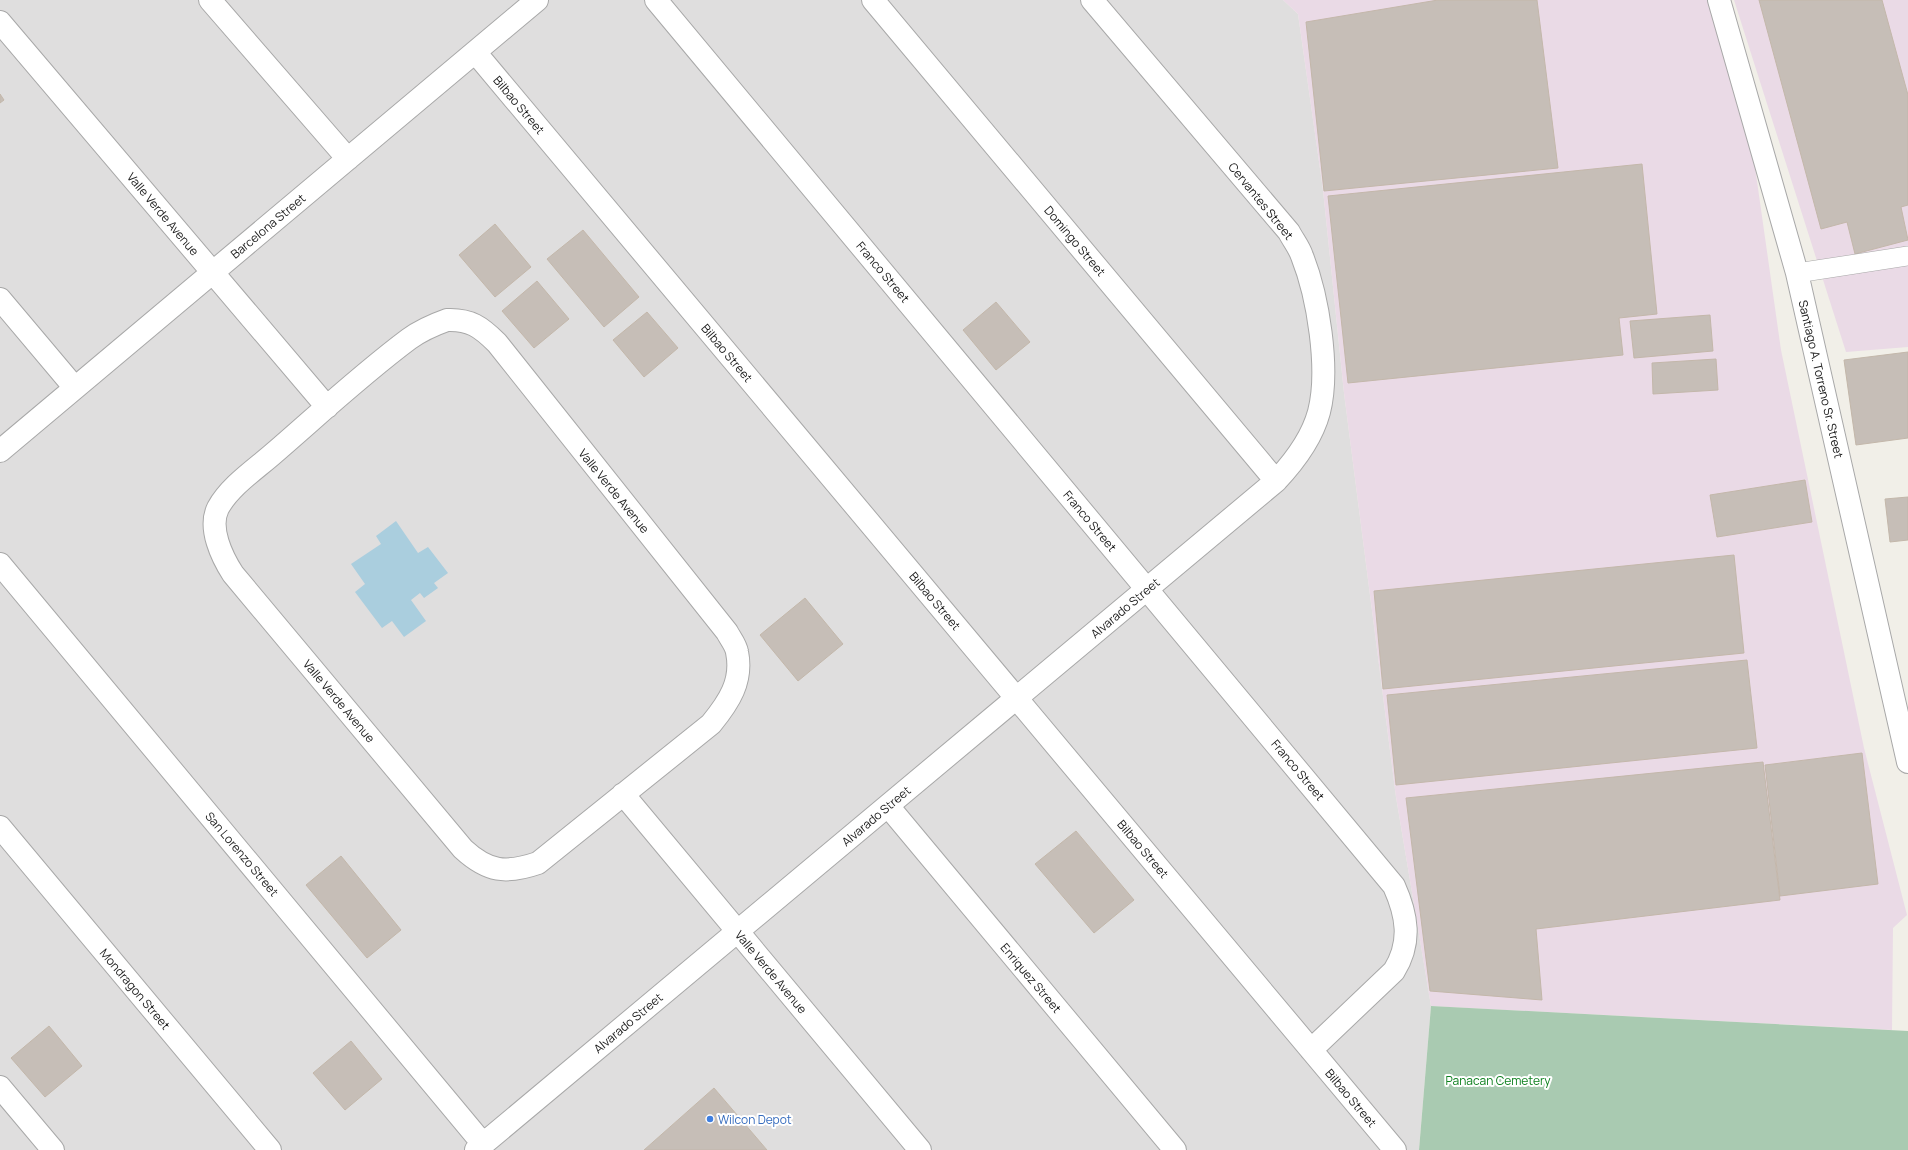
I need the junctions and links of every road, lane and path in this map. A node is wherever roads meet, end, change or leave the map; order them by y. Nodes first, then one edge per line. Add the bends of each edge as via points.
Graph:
1 (210, 0) edge
2 (537, 0) edge
3 (656, 0) edge
4 (873, 0) edge
5 (1092, 0) edge
6 (1718, 0) edge
7 (0, 22) edge
8 (475, 52) junction
9 (348, 159) junction
10 (1908, 256) edge
11 (213, 272) junction
12 (1796, 273) junction
13 (0, 299) edge
14 (75, 388) junction
15 (327, 407) junction
16 (0, 451) edge
17 (1276, 481) junction
18 (0, 564) edge
19 (1147, 590) junction
20 (1016, 699) junction
21 (1908, 762) edge
22 (623, 794) junction
23 (888, 806) junction
24 (0, 827) edge
25 (738, 931) junction
26 (1311, 1050) junction
27 (0, 1087) edge
28 (480, 1147) edge
29 (53, 1150) edge
30 (270, 1150) edge
31 (920, 1150) edge
32 (1175, 1150) edge
33 (1395, 1150) edge

1 - 9 street
2 - 8 street, Barcelona Street
3 - 19 street, Franco Street
4 - 17 street, Domingo Street
5 - 17 street, Cervantes Street via 1289,232 1302,254 1313,287 1321,334 1322,377 1319,412 1308,439 1294,462
6 - 12 street, Santiago A. Torreno Sr. Street
7 - 11 street, Valle Verde Avenue
8 - 9 street, Barcelona Street
8 - 20 street, Bilbao Street
9 - 11 street, Barcelona Street
10 - 12 lane
11 - 14 street, Barcelona Street
11 - 15 street, Valle Verde Avenue
12 - 21 street, Santiago A. Torreno Sr. Street
13 - 14 street
14 - 16 street, Barcelona Street
15 - 22 street, Valle Verde Avenue via 231,491 218,509 215,528 218,544 222,557 233,574 458,843 476,861 489,867 506,870 538,863
15 - 22 street, Valle Verde Avenue via 409,339 428,327 446,320 474,324 487,333 727,632 737,650 739,671 736,686 727,704 711,724
17 - 19 street, Alvarado Street
18 - 28 street, San Lorenzo Street
19 - 20 street, Alvarado Street
19 - 26 street, Franco Street via 1394,886 1400,899 1406,932 1401,960 1394,971
20 - 23 street, Alvarado Street
20 - 26 street, Bilbao Street
22 - 25 street, Valle Verde Avenue
23 - 25 street, Alvarado Street
23 - 32 street, Enriquez Street
24 - 30 street, Mondragon Street
25 - 28 street, Alvarado Street
25 - 31 street, Valle Verde Avenue
26 - 33 street, Bilbao Street
27 - 29 street

